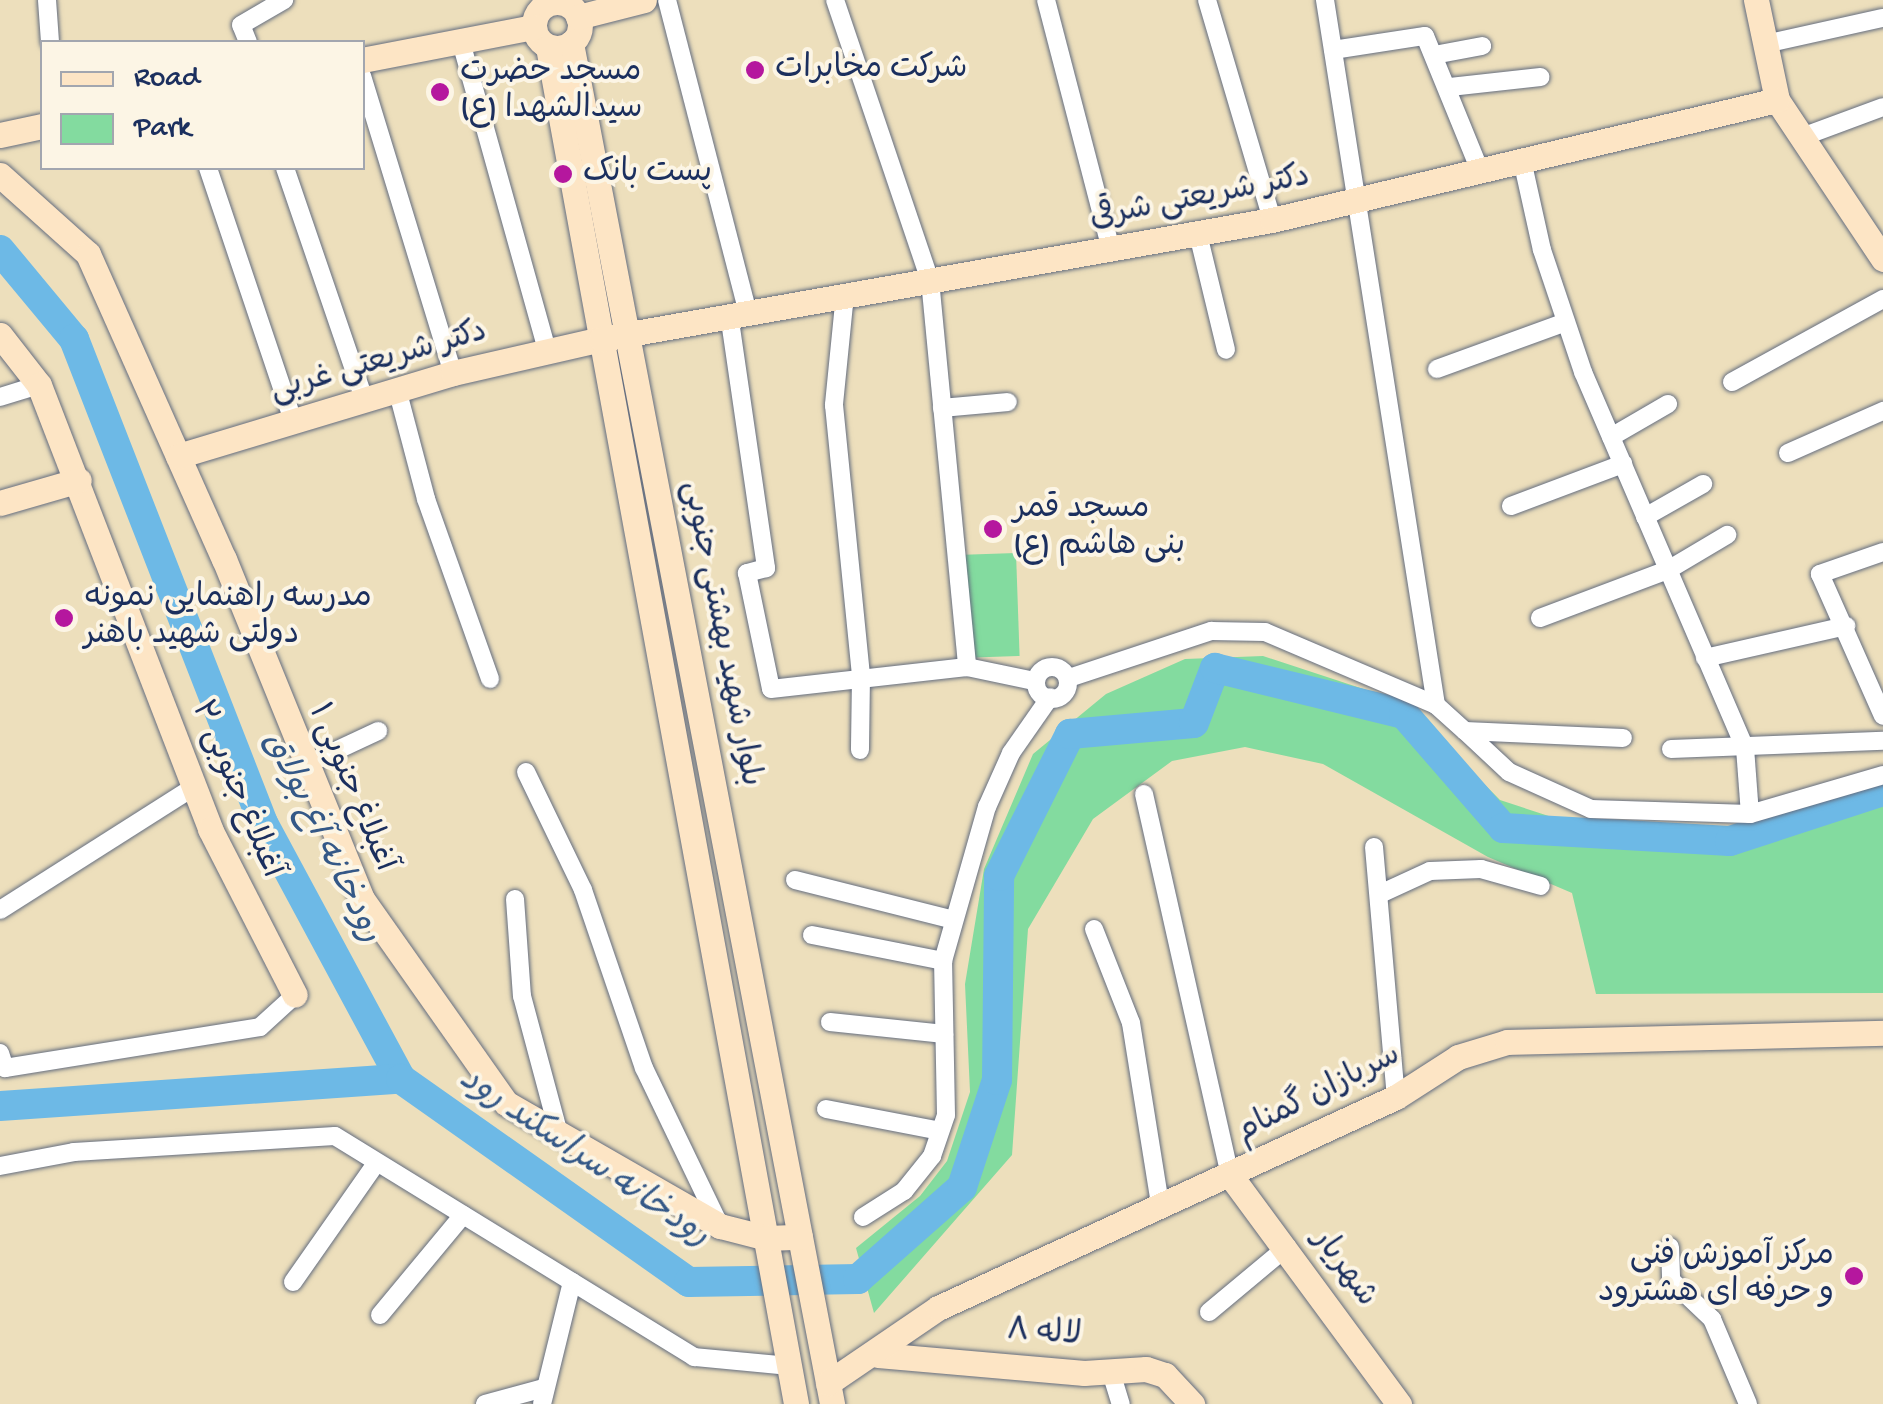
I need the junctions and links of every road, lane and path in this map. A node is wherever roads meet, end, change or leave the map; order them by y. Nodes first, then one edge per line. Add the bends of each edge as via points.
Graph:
1 (48, 0) edge
2 (284, 0) edge
3 (644, 0) edge
4 (667, 0) edge
5 (834, 0) edge
6 (1046, 0) edge
7 (1207, 0) edge
8 (1326, 0) edge
9 (1756, 0) edge
10 (551, 2) edge
11 (578, 17) junction
12 (1882, 18) edge
13 (551, 39) junction
14 (50, 40) edge
15 (247, 40) edge
16 (461, 42) junction
17 (1765, 44) junction
18 (1482, 46) dead end
19 (1333, 50) junction
20 (1434, 56) junction
21 (365, 59) edge
22 (1540, 77) dead end
23 (365, 86) edge
24 (1450, 88) junction
25 (1776, 100) junction
26 (1883, 107) edge
27 (40, 126) edge
28 (0, 134) edge
29 (1802, 137) junction
30 (1522, 160) junction
31 (209, 170) edge
32 (286, 170) edge
33 (1480, 171) junction
34 (0, 176) edge
35 (1357, 199) junction
36 (1272, 220) junction
37 (1198, 234) junction
38 (1111, 250) junction
39 (1882, 255) edge
40 (930, 280) junction
41 (844, 294) junction
42 (1883, 299) edge
43 (738, 312) junction
44 (1566, 322) junction
45 (630, 334) junction
46 (0, 336) edge
47 (600, 339) junction
48 (1226, 350) dead end
49 (547, 351) junction
50 (1437, 370) dead end
51 (453, 373) junction
52 (1732, 382) dead end
53 (38, 385) junction
54 (397, 389) junction
55 (0, 397) edge
56 (364, 398) junction
57 (1008, 402) dead end
58 (1668, 404) dead end
59 (942, 408) junction
60 (1883, 410) edge
61 (293, 420) junction
62 (1611, 437) junction
63 (1788, 453) dead end
64 (178, 456) junction
65 (1623, 464) junction
66 (79, 480) junction
67 (1703, 484) dead end
68 (0, 503) edge
69 (1511, 506) dead end
70 (1645, 517) junction
71 (1727, 535) dead end
72 (1883, 552) edge
73 (1668, 570) junction
74 (1540, 618) dead end
75 (1846, 626) junction
76 (1706, 658) junction
77 (967, 668) junction
78 (861, 676) junction
79 (1069, 678) junction
80 (490, 679) dead end
81 (1034, 681) junction
82 (1050, 697) junction
83 (1436, 705) junction
84 (1883, 716) edge
85 (378, 731) dead end
86 (1465, 731) junction
87 (1623, 738) dead end
88 (1883, 742) edge
89 (1745, 748) junction
90 (1671, 749) dead end
91 (860, 750) dead end
92 (303, 766) junction
93 (526, 772) dead end
94 (1883, 776) edge
95 (194, 787) junction
96 (1144, 794) dead end
97 (1750, 814) junction
98 (1374, 847) dead end
99 (795, 880) dead end
100 (1541, 886) dead end
101 (1380, 894) junction
102 (515, 900) dead end
103 (0, 910) edge
104 (954, 920) junction
105 (1094, 928) dead end
106 (812, 934) dead end
107 (943, 961) junction
108 (295, 995) joint
109 (830, 1022) dead end
110 (1883, 1033) edge
111 (944, 1034) junction
112 (2, 1063) edge
113 (1396, 1097) junction
114 (826, 1109) dead end
115 (940, 1131) junction
116 (559, 1134) junction
117 (377, 1162) junction
118 (0, 1166) edge
119 (1230, 1175) junction
120 (1160, 1204) junction
121 (463, 1214) junction
122 (862, 1217) dead end
123 (720, 1226) junction
124 (802, 1247) junction
125 (1670, 1247) dead end
126 (1288, 1248) junction
127 (769, 1250) junction
128 (293, 1282) dead end
129 (572, 1282) junction
130 (1209, 1312) dead end
131 (380, 1315) dead end
132 (878, 1355) junction
133 (789, 1362) junction
134 (1110, 1369) junction
135 (830, 1394) edge
136 (543, 1396) edge
137 (485, 1404) edge
138 (796, 1404) edge
139 (1121, 1404) edge
140 (1192, 1404) edge
141 (1400, 1404) edge
142 (1748, 1404) edge

1 - 14 street
2 - 15 street via 241,26
3 - 11 main road
4 - 43 street
5 - 40 street
6 - 38 street
7 - 36 street
8 - 19 street
9 - 17 main road
10 - 11 main road
10 - 13 main road via 540,10
11 - 13 main road
12 - 17 street
13 - 16 main road
13 - 45 main road, بلوار شهید بهشتی جنوبی
13 - 47 main road, بلوار شهید بهشتی جنوبی
16 - 21 main road
16 - 49 street
17 - 25 main road
18 - 20 street
19 - 20 street via 1425,36
19 - 35 street
20 - 24 street
22 - 24 street
23 - 51 street
24 - 33 street
25 - 29 main road
25 - 30 main road, دکتر شریعتی شرقی
26 - 29 street
27 - 28 main road
29 - 39 main road
30 - 33 main road, دکتر شریعتی شرقی
30 - 44 street
31 - 61 street
32 - 56 street
33 - 35 main road, دکتر شریعتی شرقی
34 - 64 main road, آغبلاغ جنوبی ۱ via 88,254
35 - 36 main road, دکتر شریعتی شرقی
35 - 83 street
36 - 37 main road, دکتر شریعتی شرقی
37 - 38 main road, دکتر شریعتی شرقی
37 - 48 street
38 - 40 main road, دکتر شریعتی شرقی
40 - 41 main road, دکتر شریعتی شرقی
40 - 59 street
41 - 43 main road, دکتر شریعتی شرقی
41 - 78 street via 834,405
42 - 52 street
43 - 45 main road, دکتر شریعتی شرقی
43 - 78 street via 766,568 747,573 771,689
44 - 50 street
44 - 62 street
45 - 47 main road, دکتر شریعتی شرقی
45 - 124 main road, بلوار شهید بهشتی جنوبی
46 - 53 main road, آغبلاغ جنوبی ۲
47 - 49 main road, دکتر شریعتی غربی
47 - 127 main road, بلوار شهید بهشتی جنوبی
49 - 51 main road, دکتر شریعتی غربی
51 - 54 main road, دکتر شریعتی غربی
53 - 55 street
53 - 66 main road, آغبلاغ جنوبی ۲
54 - 56 main road, دکتر شریعتی غربی
54 - 80 street via 426,500
56 - 61 main road, دکتر شریعتی غربی
57 - 59 street
58 - 62 street
59 - 77 street
60 - 63 street
61 - 64 main road, دکتر شریعتی غربی
62 - 65 street
64 - 92 main road, آغبلاغ جنوبی ۱
65 - 69 street
65 - 70 street
66 - 68 main road
66 - 95 main road, آغبلاغ جنوبی ۲
67 - 70 street
70 - 73 street
71 - 73 street
72 - 75 street via 1820,574
73 - 74 street
73 - 76 street
75 - 76 street
75 - 84 street
76 - 89 street
77 - 78 street
77 - 81 street
78 - 91 street
79 - 81 street via 1050,669
79 - 82 street via 1065,692
79 - 83 street via 1211,632 1265,632
81 - 82 street
82 - 104 street via 1011,752 986,807
83 - 86 street
85 - 92 street
86 - 87 street
86 - 97 street via 1509,772 1591,809
88 - 89 street
89 - 90 street
89 - 97 street
92 - 116 main road, آغبلاغ جنوبی ۱ via 362,899 506,1104
93 - 123 street via 583,890 644,1068
94 - 97 street
95 - 103 street
95 - 108 main road, آغبلاغ جنوبی ۲
96 - 119 street
98 - 101 street
99 - 104 street
100 - 101 street via 1481,869 1430,871
101 - 113 street
102 - 116 street via 522,996
104 - 107 street
105 - 120 street via 1131,1023
106 - 107 street
107 - 111 street
108 - 112 street via 260,1027
109 - 111 street
110 - 113 main road, سربازان گمنام via 1507,1042 1458,1057
111 - 115 street
113 - 119 main road, سربازان گمنام
114 - 115 street
115 - 122 street via 932,1156 904,1191
116 - 123 main road, آغبلاغ جنوبی ۱
117 - 118 street via 335,1136 74,1152
117 - 121 street
117 - 128 street
119 - 120 main road, سربازان گمنام
119 - 126 main road, شهریار
120 - 132 main road, سربازان گمنام via 938,1308
121 - 129 street
121 - 131 street
123 - 127 main road, آغبلاغ جنوبی ۱
124 - 127 main road, آغبلاغ جنوبی ۱
124 - 135 main road, بلوار شهید بهشتی جنوبی
125 - 142 street via 1672,1280 1712,1318
126 - 130 street
126 - 141 main road, شهریار
127 - 133 main road, بلوار شهید بهشتی جنوبی
129 - 133 street via 694,1356
129 - 136 street
132 - 134 main road, لاله ۸ via 1084,1373
132 - 135 main road, سربازان گمنام
133 - 138 main road
134 - 139 street
134 - 140 main road, لاله ۸ via 1165,1375
136 - 137 street

